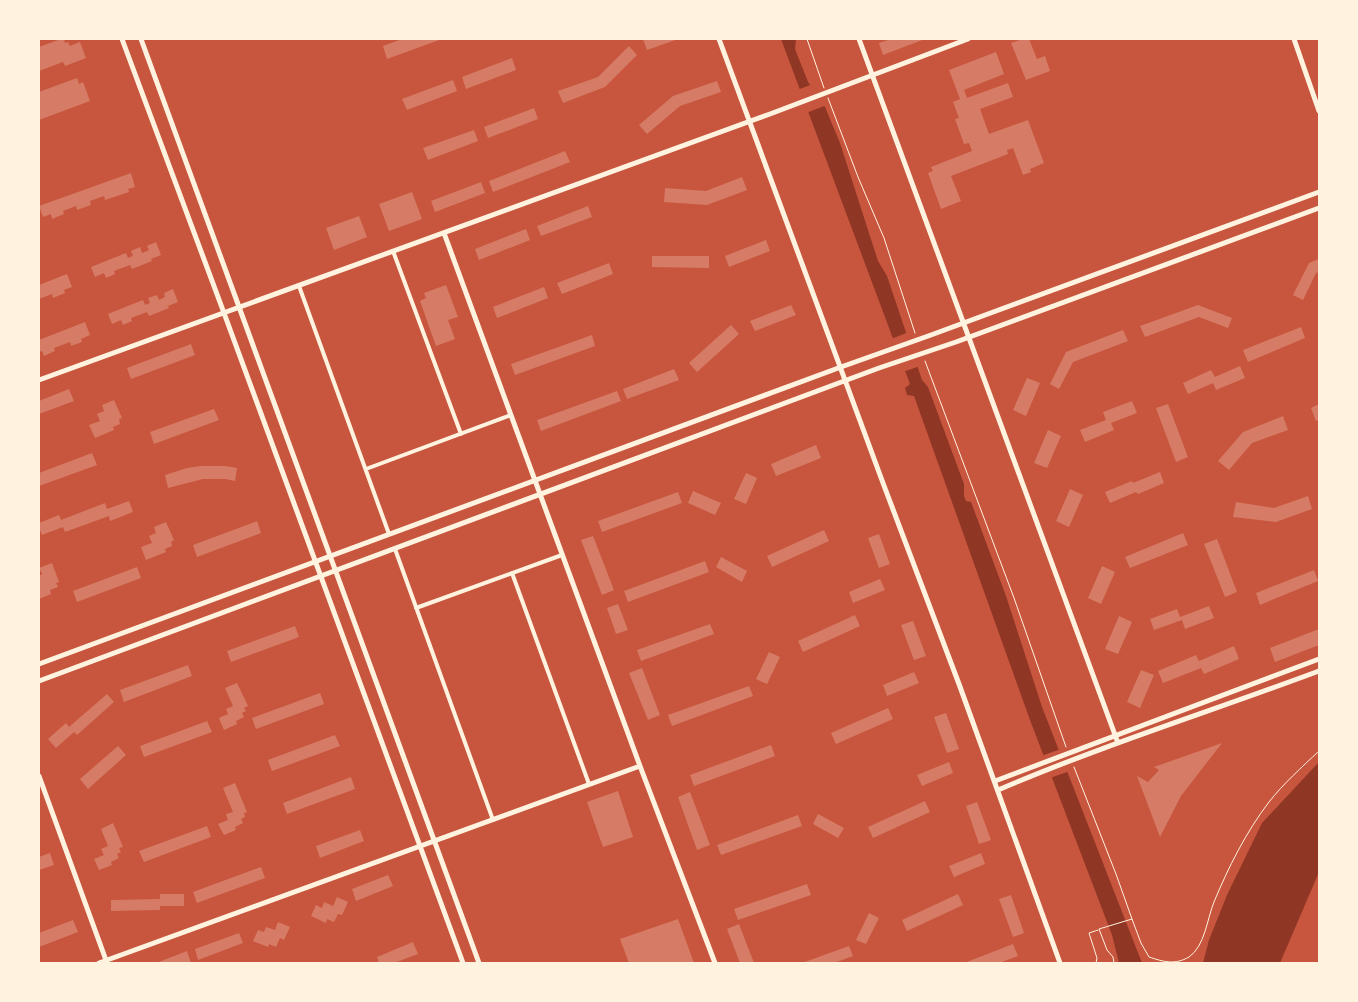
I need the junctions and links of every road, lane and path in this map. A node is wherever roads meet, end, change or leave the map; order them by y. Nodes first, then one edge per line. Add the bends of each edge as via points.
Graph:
1 (122, 39) edge
2 (141, 39) edge
3 (719, 39) edge
4 (807, 39) edge
5 (859, 39) edge
6 (968, 39) edge
7 (1294, 39) edge
8 (872, 74) junction
9 (1319, 111) edge
10 (750, 121) junction
11 (1319, 192) edge
12 (1319, 208) edge
13 (444, 233) junction
14 (393, 251) junction
15 (298, 286) junction
16 (240, 307) junction
17 (224, 313) junction
18 (963, 322) junction
19 (969, 337) junction
20 (918, 339) dead end
21 (924, 357) dead end
22 (841, 367) junction
23 (39, 380) edge
24 (846, 382) junction
25 (512, 415) junction
26 (461, 434) junction
27 (366, 469) junction
28 (535, 480) junction
29 (540, 495) junction
30 (389, 534) junction
31 (395, 549) junction
32 (562, 555) junction
33 (330, 556) junction
34 (315, 562) junction
35 (336, 571) junction
36 (512, 573) junction
37 (320, 576) junction
38 (416, 608) junction
39 (1319, 659) edge
40 (39, 664) edge
41 (1319, 671) edge
42 (39, 681) edge
43 (1115, 737) junction
44 (1118, 743) junction
45 (1066, 746) dead end
46 (1319, 750) edge
47 (1073, 764) dead end
48 (640, 766) junction
49 (39, 776) edge
50 (994, 781) junction
51 (590, 784) junction
52 (998, 790) junction
53 (493, 820) junction
54 (434, 841) junction
55 (420, 846) junction
56 (1132, 919) junction
57 (1099, 929) junction
58 (107, 962) edge
59 (99, 963) edge
60 (463, 963) edge
61 (480, 963) edge
62 (715, 963) edge
63 (1060, 963) edge
64 (1096, 963) edge
65 (1114, 963) edge

1 - 17 street
2 - 16 street
3 - 10 street
4 - 20 path via 884,238
5 - 8 street
6 - 8 street
7 - 9 street
8 - 10 street
8 - 18 street
10 - 13 street
10 - 22 street
11 - 18 street
12 - 19 street
13 - 14 street
13 - 25 street
14 - 15 street
14 - 26 street
15 - 16 street
15 - 27 street
16 - 17 street
16 - 33 street
17 - 23 street
17 - 34 street
18 - 19 street
18 - 22 street
19 - 24 street
19 - 43 street
21 - 45 path
22 - 24 street
22 - 28 street
24 - 29 street
24 - 50 street
25 - 26 street
25 - 28 street
26 - 27 street
27 - 30 street
28 - 29 street
28 - 30 street
29 - 31 street
29 - 32 street
30 - 33 street
31 - 35 street
31 - 38 street
32 - 36 street
32 - 48 street
33 - 34 street
33 - 35 street
34 - 37 street
34 - 40 street
35 - 37 street
35 - 54 street
36 - 38 street
36 - 51 street
37 - 42 street
37 - 55 street
38 - 53 street
39 - 43 street
41 - 44 street
43 - 44 street
43 - 50 street
44 - 52 street
46 - 56 path via 1269,802 1246,838 1217,894 1200,945 1190,956 1175,963 1149,957
47 - 56 path
48 - 51 street
48 - 62 street
49 - 58 street
50 - 52 street
51 - 53 street
52 - 63 street
53 - 54 street
54 - 55 street
54 - 61 street
55 - 58 street
55 - 60 street
56 - 57 path
57 - 64 path via 1089,933
57 - 65 path
58 - 59 street

